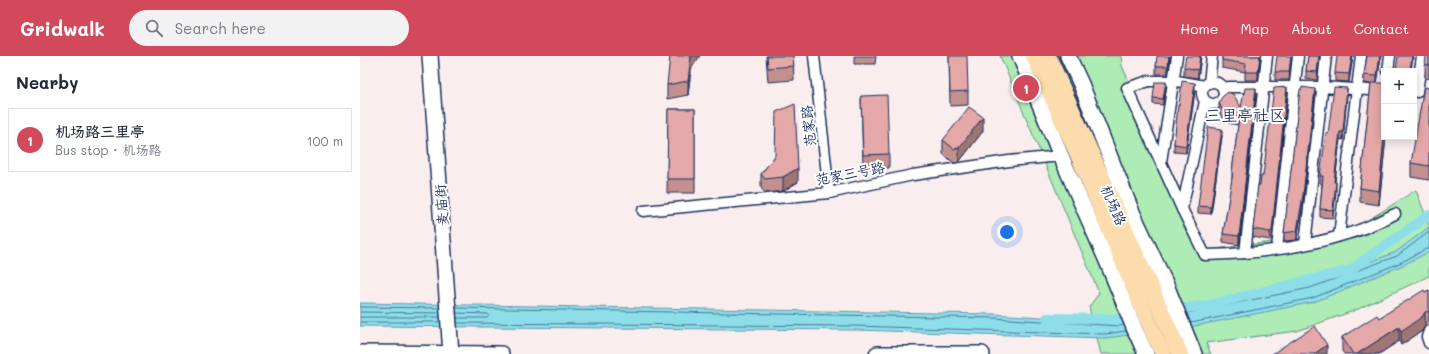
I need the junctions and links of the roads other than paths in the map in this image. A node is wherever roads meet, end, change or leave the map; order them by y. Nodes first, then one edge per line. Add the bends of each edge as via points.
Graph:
1 (430, 56) edge
2 (814, 56) edge
3 (1020, 56) edge
4 (1034, 56) edge
5 (1048, 56) edge
6 (1068, 56) edge
7 (1177, 56) edge
8 (1212, 56) edge
9 (1266, 56) edge
10 (1298, 56) edge
11 (1326, 56) edge
12 (1361, 56) edge
13 (1390, 56) edge
14 (1422, 56) edge
15 (1388, 68) edge
16 (1173, 81) junction
17 (1207, 84) junction
18 (1417, 86) edge
19 (1263, 87) junction
20 (1295, 87) junction
21 (1322, 87) junction
22 (1223, 89) junction
23 (1357, 89) junction
24 (1381, 91) edge
25 (1417, 92) edge
26 (1429, 92) edge
27 (1205, 101) junction
28 (1061, 156) junction
29 (1161, 162) junction
30 (829, 193) junction
31 (1182, 209) junction
32 (642, 211) dead end
33 (1395, 214) dead end
34 (1339, 236) junction
35 (1305, 244) junction
36 (1277, 249) junction
37 (1245, 253) junction
38 (1145, 293) junction
39 (1174, 324) junction
40 (1429, 331) edge
41 (1154, 340) edge
42 (1429, 343) edge
43 (360, 353) edge
44 (451, 354) edge
45 (501, 354) edge
46 (877, 354) edge
47 (982, 354) edge
48 (1146, 354) edge
49 (1163, 354) edge
50 (1180, 354) edge
51 (1194, 354) edge

1 - 44 main road, 麦庙街
2 - 30 street, 范家路
3 - 28 main road, 机场路
4 - 38 main road, 机场路 via 1079,157
5 - 38 main road, 机场路
6 - 38 main road, 机场路 via 1131,210
7 - 16 street
8 - 17 street
9 - 19 street
10 - 20 street
11 - 21 street
12 - 23 street
13 - 15 street
14 - 18 street
16 - 17 street
16 - 29 street
16 - 29 street via 1150,81 1126,88
17 - 22 street via 1216,82
17 - 27 street via 1202,94
19 - 20 street
19 - 22 street
19 - 37 street
20 - 21 street
20 - 36 street
21 - 23 street
21 - 35 street
22 - 27 street via 1224,96 1219,102 1212,104
23 - 24 street
23 - 34 street
25 - 26 street
27 - 31 street
28 - 30 street, 范家三号路 via 913,175
28 - 38 main road, 机场路
29 - 31 street
30 - 32 street, 范家三号路
31 - 37 street via 1205,255
33 - 34 street
34 - 35 street
35 - 36 street
36 - 37 street
38 - 39 main road, 机场路
38 - 41 main road, 机场路
38 - 48 main road, 机场路 via 1135,330
39 - 50 main road, 机场路
39 - 51 main road, 机场路
40 - 42 street
41 - 49 main road, 机场路
43 - 44 main road
44 - 45 main road
46 - 47 main road

